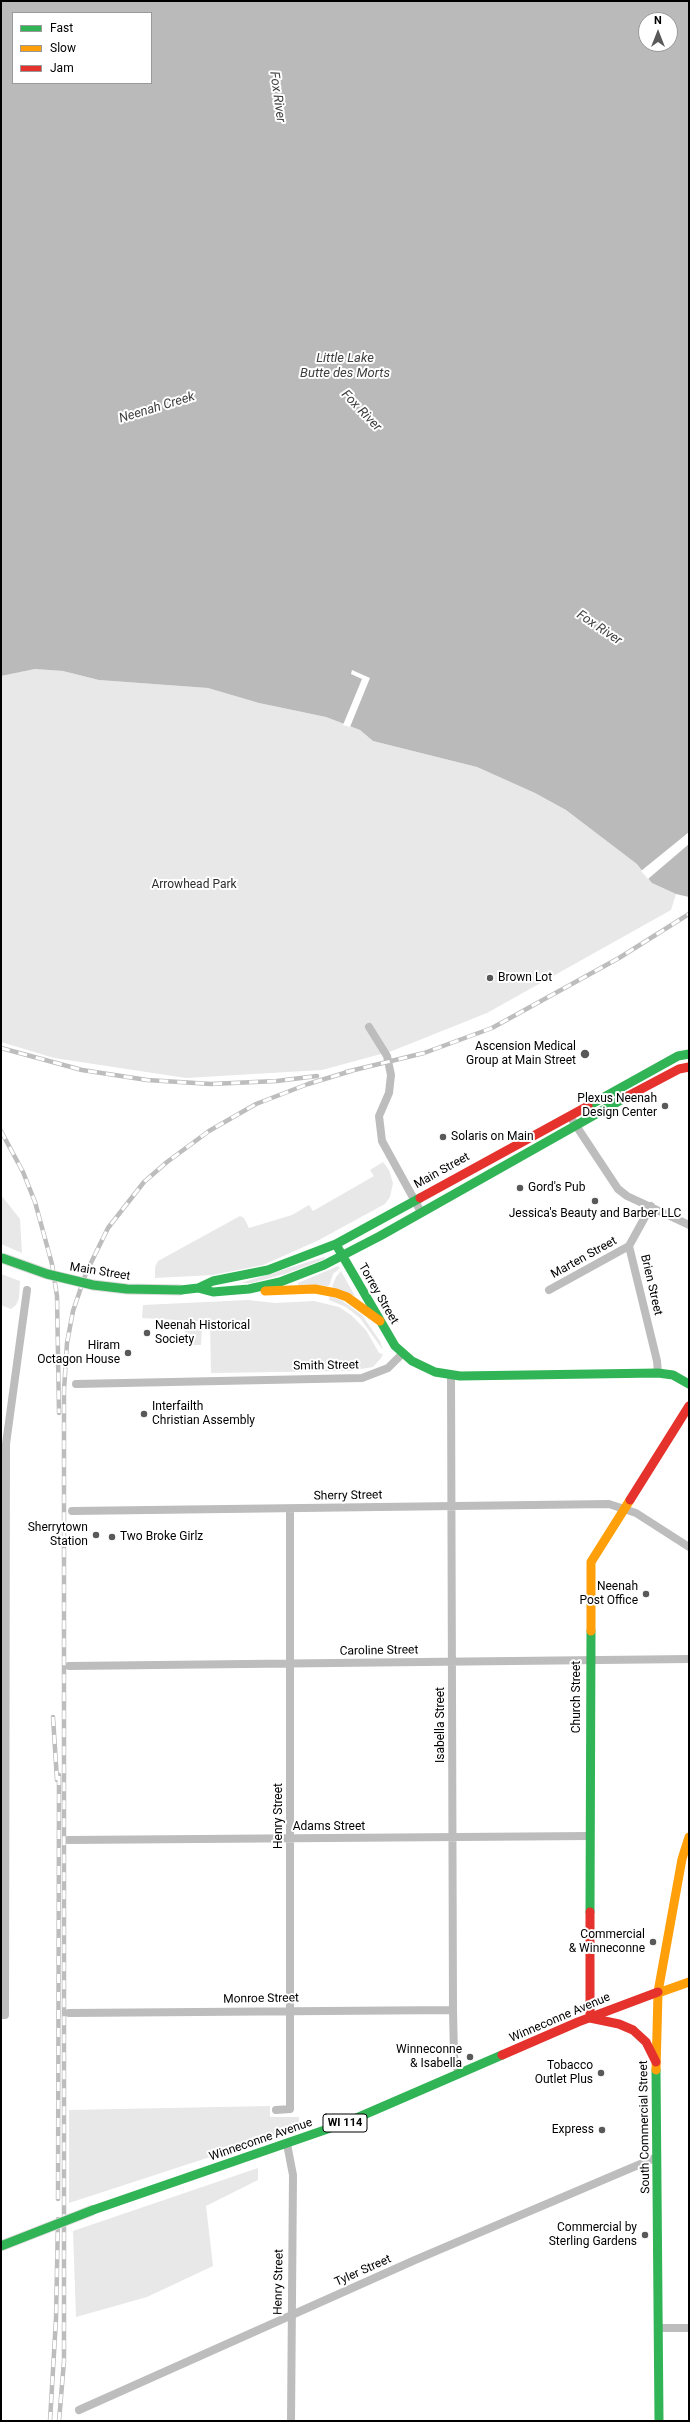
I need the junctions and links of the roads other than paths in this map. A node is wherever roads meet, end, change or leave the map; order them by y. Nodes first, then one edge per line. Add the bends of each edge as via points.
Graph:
1 (369, 1027) dead end
2 (689, 1054) edge
3 (689, 1067) edge
4 (570, 1115) junction
5 (575, 1125) junction
6 (414, 1200) junction
7 (651, 1206) junction
8 (421, 1212) junction
9 (689, 1225) edge
10 (336, 1244) junction
11 (629, 1246) junction
12 (343, 1256) junction
13 (2, 1258) edge
14 (198, 1288) junction
15 (249, 1289) junction
16 (27, 1290) dead end
17 (549, 1290) dead end
18 (380, 1321) junction
19 (403, 1353) junction
20 (658, 1373) junction
21 (451, 1375) junction
22 (76, 1384) dead end
23 (689, 1384) edge
24 (689, 1406) edge
25 (452, 1507) junction
26 (625, 1508) junction
27 (290, 1509) junction
28 (72, 1511) dead end
29 (4, 1514) edge
30 (689, 1547) edge
31 (689, 1659) edge
32 (590, 1660) junction
33 (453, 1662) junction
34 (290, 1664) junction
35 (3, 1666) edge
36 (69, 1666) dead end
37 (589, 1836) junction
38 (454, 1837) junction
39 (689, 1837) edge
40 (291, 1839) junction
41 (3, 1840) edge
42 (68, 1840) dead end
43 (689, 1982) edge
44 (658, 1993) junction
45 (454, 2010) junction
46 (290, 2011) junction
47 (69, 2013) dead end
48 (3, 2015) edge
49 (590, 2018) junction
50 (656, 2062) junction
51 (459, 2074) junction
52 (276, 2110) dead end
53 (287, 2144) junction
54 (657, 2157) junction
55 (1, 2246) edge
56 (291, 2316) junction
57 (658, 2328) junction
58 (689, 2328) edge
59 (79, 2410) dead end
60 (291, 2421) edge
61 (660, 2421) edge

1 - 6 street via 387,1056 390,1075 389,1093 379,1116 382,1141
2 - 4 main road, Main Street via 678,1056
3 - 5 main road, Main Street via 679,1069
4 - 5 street
4 - 6 main road, Main Street
5 - 7 street via 618,1188 627,1196
5 - 8 main road, Main Street
6 - 8 street
6 - 10 main road, Main Street
7 - 9 street
7 - 11 street, Brien Street
8 - 12 main road, Main Street
10 - 12 main road, Torrey Street
10 - 14 main road, Main Street via 274,1268 212,1281
11 - 17 street, Marten Street
11 - 20 street, Brien Street
12 - 15 main road, Main Street via 301,1275
12 - 18 main road, Torrey Street
13 - 14 main road, Main Street, bridge via 47,1274 93,1285 133,1290
14 - 15 main road, Main Street via 213,1292
15 - 18 main road via 329,1291 347,1297
16 - 29 street via 6,1444
18 - 19 main road, Torrey Street
19 - 21 main road via 423,1367
19 - 22 street, Smith Street via 388,1368 362,1378
20 - 21 main road
20 - 23 main road via 673,1375
21 - 25 street, Isabella Street
24 - 26 main road, Church Street
25 - 26 street, Sherry Street via 609,1504
25 - 27 street, Sherry Street
25 - 33 street, Isabella Street
26 - 30 street, Sherry Street via 647,1519
26 - 32 main road, Church Street via 591,1562
27 - 28 street, Sherry Street
27 - 34 street, Henry Street
29 - 35 street
31 - 32 street, Caroline Street
32 - 33 street, Caroline Street
32 - 37 main road, Church Street
33 - 34 street, Caroline Street
33 - 38 street, Isabella Street
34 - 36 street, Caroline Street
34 - 40 street, Henry Street
35 - 41 street
37 - 38 street, Adams Street
37 - 49 main road, Church Street
38 - 40 street, Adams Street
38 - 45 street, Isabella Street
39 - 44 main road, South Commercial Street via 682,1858
40 - 42 street, Adams Street
40 - 46 street, Henry Street
41 - 48 street
43 - 44 main road, Winneconne Avenue
44 - 49 main road, Winneconne Avenue / WI 114
44 - 50 main road, South Commercial Street
45 - 46 street, Monroe Street
45 - 51 street, Isabella Street via 454,2057
46 - 47 street, Monroe Street
46 - 52 street, Henry Street via 290,2109
49 - 50 main road via 630,2027 646,2042
49 - 51 main road, Winneconne Avenue / WI 114
50 - 54 main road, South Commercial Street
51 - 53 main road, Winneconne Avenue / WI 114 via 372,2112
53 - 55 main road, Winneconne Avenue / WI 114, bridge via 93,2210
53 - 56 street, Henry Street via 293,2175
54 - 56 street, Tyler Street
54 - 57 main road, South Commercial Street
56 - 59 street, Tyler Street
56 - 60 street, Henry Street
57 - 58 street
57 - 61 main road, South Commercial Street

